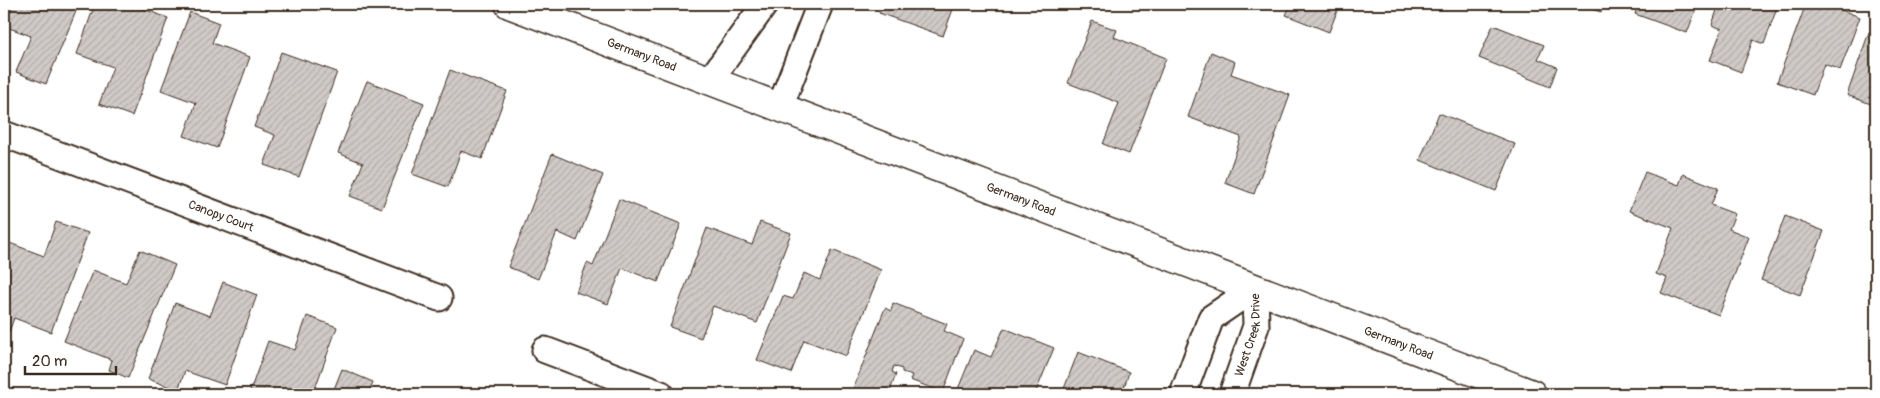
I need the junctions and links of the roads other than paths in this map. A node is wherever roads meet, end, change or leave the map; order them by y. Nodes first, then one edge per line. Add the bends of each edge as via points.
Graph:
1 (509, 4) edge
2 (765, 4) edge
3 (820, 4) edge
4 (710, 80) junction
5 (780, 107) junction
6 (4, 134) edge
7 (1255, 288) junction
8 (439, 298) dead end
9 (545, 350) dead end
10 (661, 394) edge
11 (1183, 394) edge
12 (1232, 394) edge
13 (1532, 394) edge

1 - 4 main road, Germany Road
2 - 4 street
3 - 5 street
4 - 5 main road, Germany Road
5 - 7 main road, Germany Road
6 - 8 street, Canopy Court
7 - 11 street, West Creek Drive via 1211,318
7 - 12 street, West Creek Drive via 1256,326
7 - 13 main road, Germany Road
9 - 10 street

